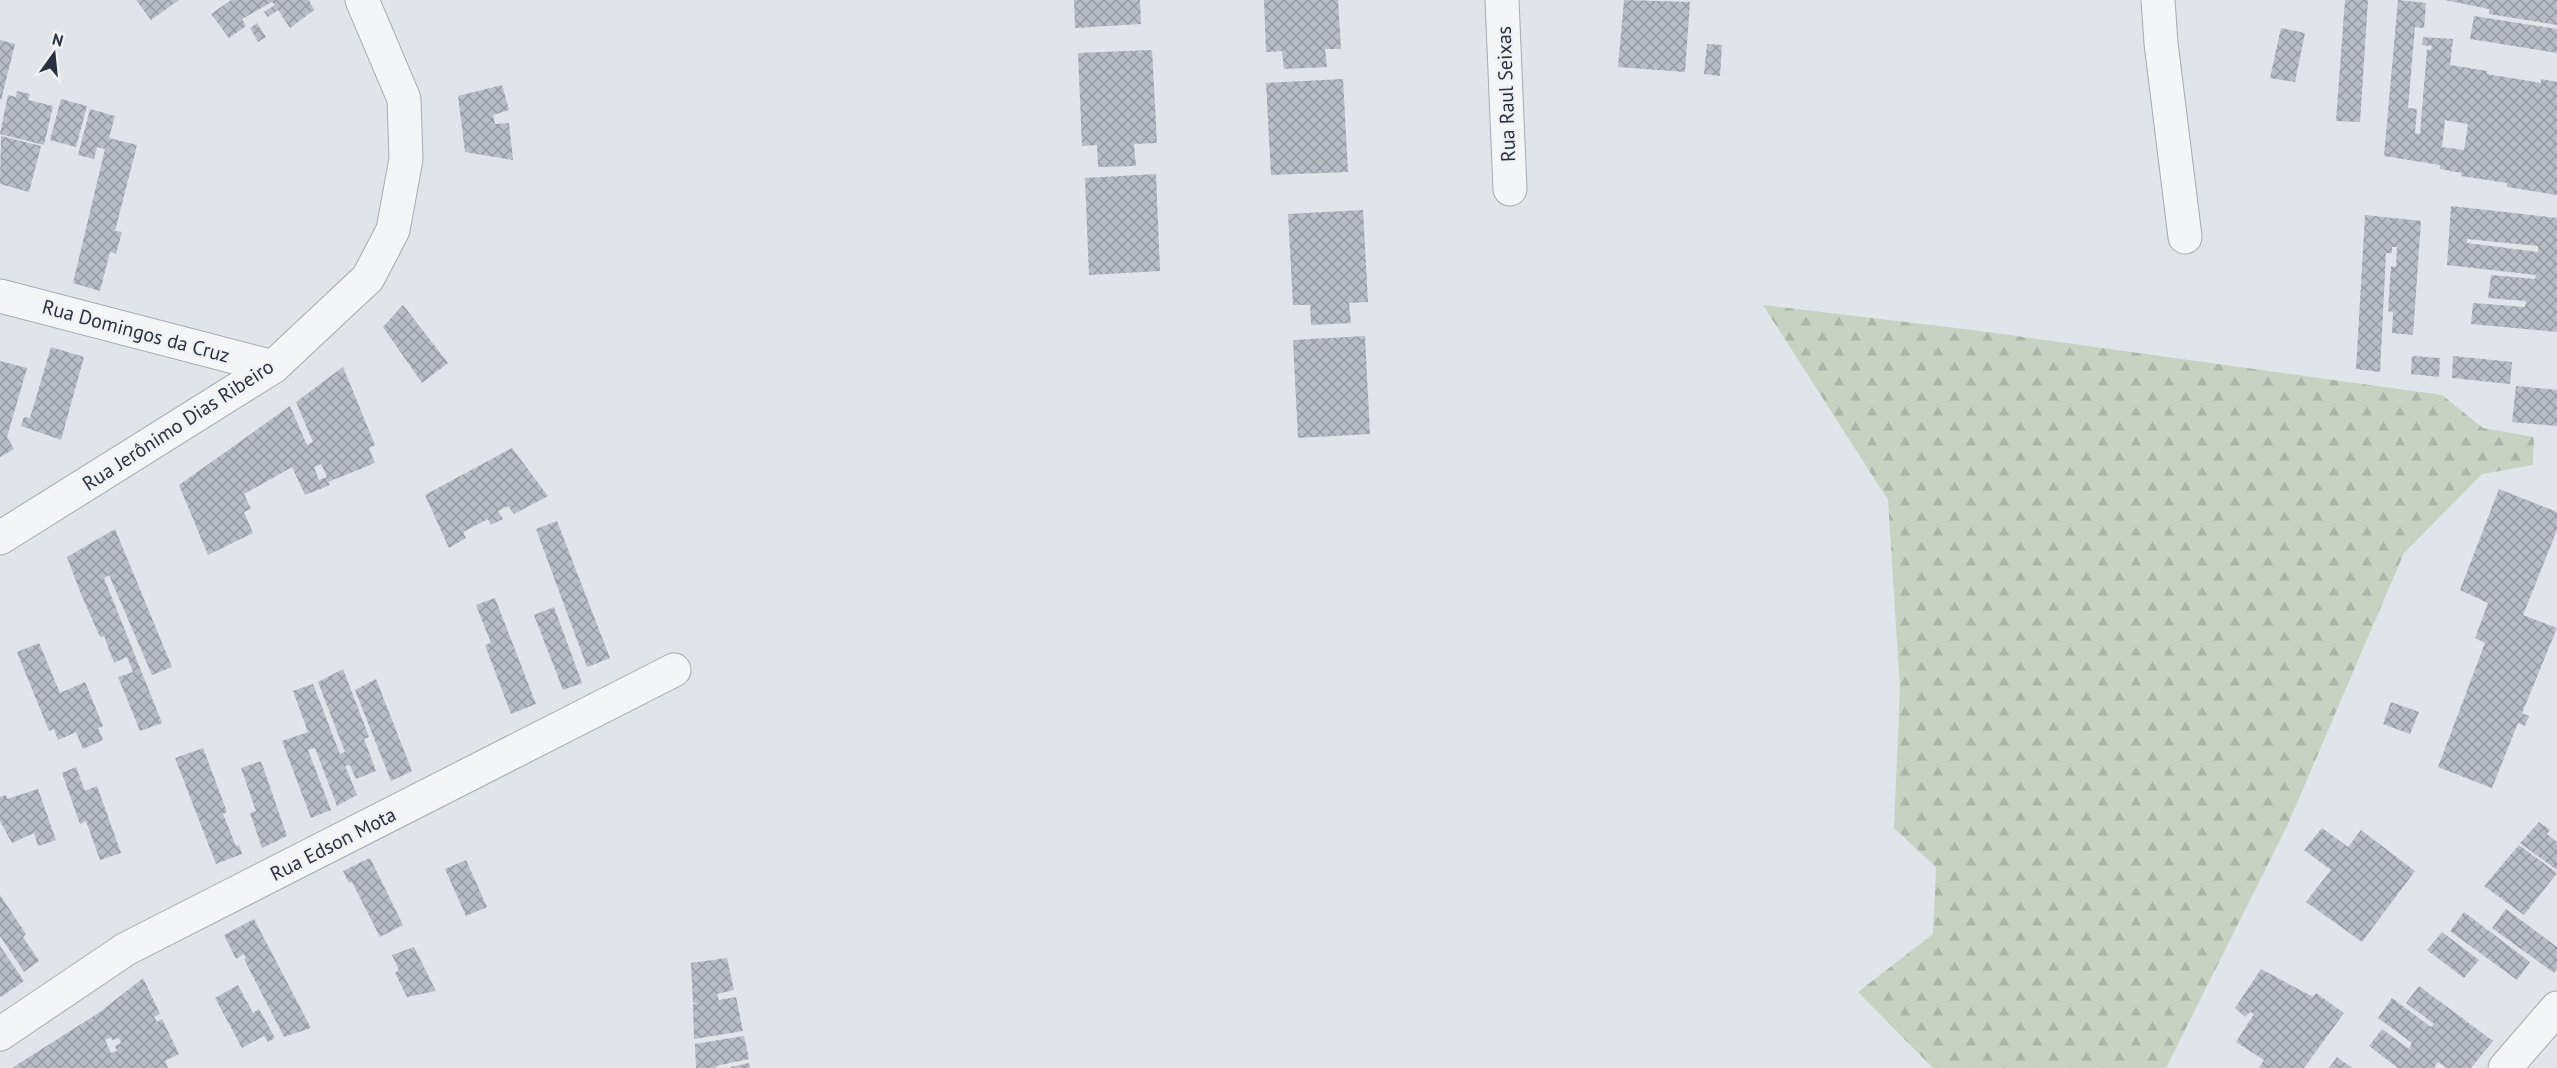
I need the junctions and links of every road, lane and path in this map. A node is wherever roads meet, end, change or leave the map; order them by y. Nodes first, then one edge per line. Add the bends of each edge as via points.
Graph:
1 (362, 0) edge
2 (1502, 0) edge
3 (2158, 0) edge
4 (1510, 189) dead end
5 (2185, 237) dead end
6 (0, 296) edge
7 (273, 367) junction
8 (0, 538) edge
9 (674, 670) dead end
10 (2557, 1008) edge
11 (0, 1034) edge
12 (2505, 1068) edge

1 - 7 street, Rua Jerônimo Dias Ribeiro via 404,99 406,159 393,230 368,278
2 - 4 street, Rua Raul Seixas
3 - 5 street
6 - 7 street, Rua Domingos da Cruz
7 - 8 street, Rua Jerônimo Dias Ribeiro
9 - 11 street, Rua Edson Mota via 126,949
10 - 12 street

